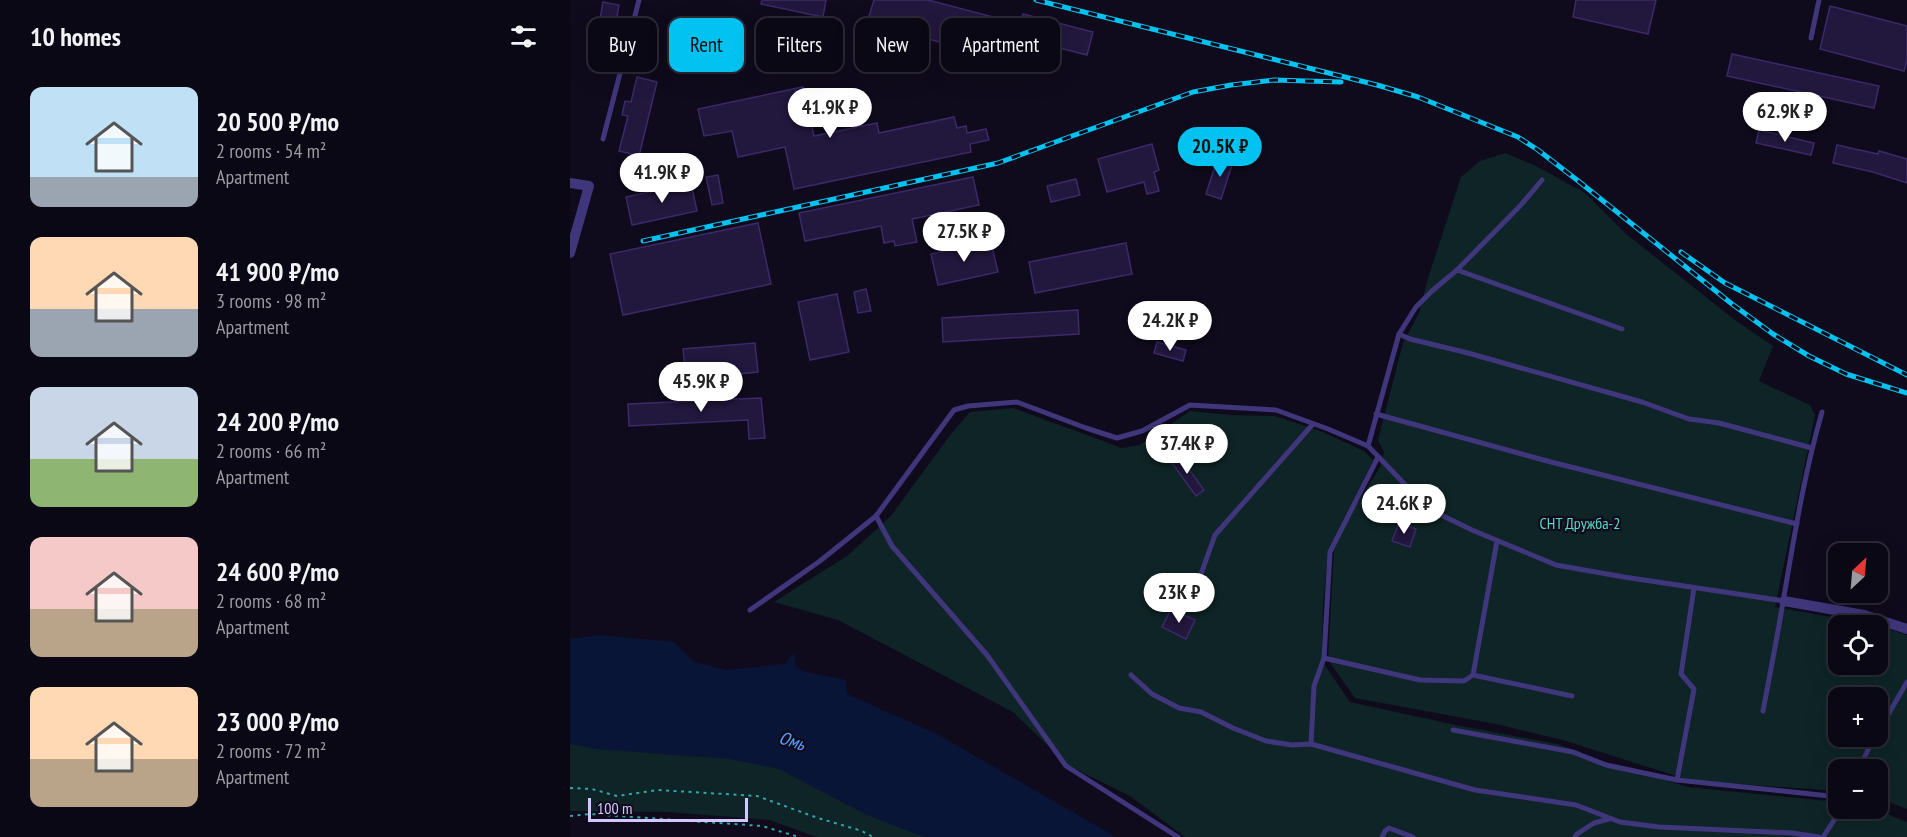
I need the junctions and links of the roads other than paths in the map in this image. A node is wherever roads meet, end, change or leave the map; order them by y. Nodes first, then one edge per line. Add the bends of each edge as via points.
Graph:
1 (639, 0) edge
2 (1819, 0) edge
3 (1811, 38) dead end
4 (603, 139) dead end
5 (1542, 180) dead end
6 (570, 183) edge
7 (570, 253) edge
8 (1457, 270) junction
9 (1622, 329) dead end
10 (1399, 334) junction
11 (1821, 412) dead end
12 (1376, 414) junction
13 (1313, 424) junction
14 (1368, 446) junction
15 (1812, 448) junction
16 (1378, 457) junction
17 (876, 516) junction
18 (1797, 524) junction
19 (1497, 541) junction
20 (1196, 588) dead end
21 (1694, 588) junction
22 (1784, 601) junction
23 (750, 610) dead end
24 (1907, 629) edge
25 (1324, 658) junction
26 (1131, 675) dead end
27 (1473, 675) junction
28 (1907, 682) edge
29 (1572, 696) dead end
30 (1763, 711) dead end
31 (1888, 715) edge
32 (1453, 730) dead end
33 (1311, 744) junction
34 (1677, 780) junction
35 (1828, 796) edge
36 (1611, 819) junction
37 (1834, 819) edge
38 (1178, 837) edge
39 (1382, 837) edge
40 (1413, 837) edge
41 (1575, 837) edge
42 (1821, 837) edge

1 - 4 lane
2 - 3 lane
5 - 8 lane
6 - 7 street via 589,186
8 - 9 lane
8 - 10 lane via 1416,307
10 - 12 lane
10 - 15 lane via 1642,402 1689,419
11 - 15 lane
12 - 14 lane
12 - 18 lane
13 - 14 lane
13 - 17 lane via 1276,411 1190,405 1142,431 1117,438 1017,402 968,406 954,410
13 - 20 lane via 1215,535
14 - 16 lane
15 - 18 lane
16 - 19 lane via 1439,514
16 - 25 lane via 1330,552
17 - 23 lane
17 - 38 lane via 892,546 987,655 1065,766
18 - 22 lane
19 - 21 lane via 1556,565
19 - 27 lane
21 - 22 lane
21 - 34 lane via 1681,674 1694,689
22 - 24 street via 1864,615
22 - 30 lane
25 - 27 lane via 1420,680 1464,681
25 - 33 lane via 1314,686
26 - 33 lane via 1152,694 1179,708 1201,712 1266,741
27 - 29 lane
28 - 31 lane
32 - 34 lane via 1573,752 1606,765
33 - 36 lane via 1475,790 1576,805
34 - 35 lane
36 - 41 lane via 1594,822
36 - 42 lane via 1659,827
37 - 42 lane
39 - 40 lane via 1389,828

